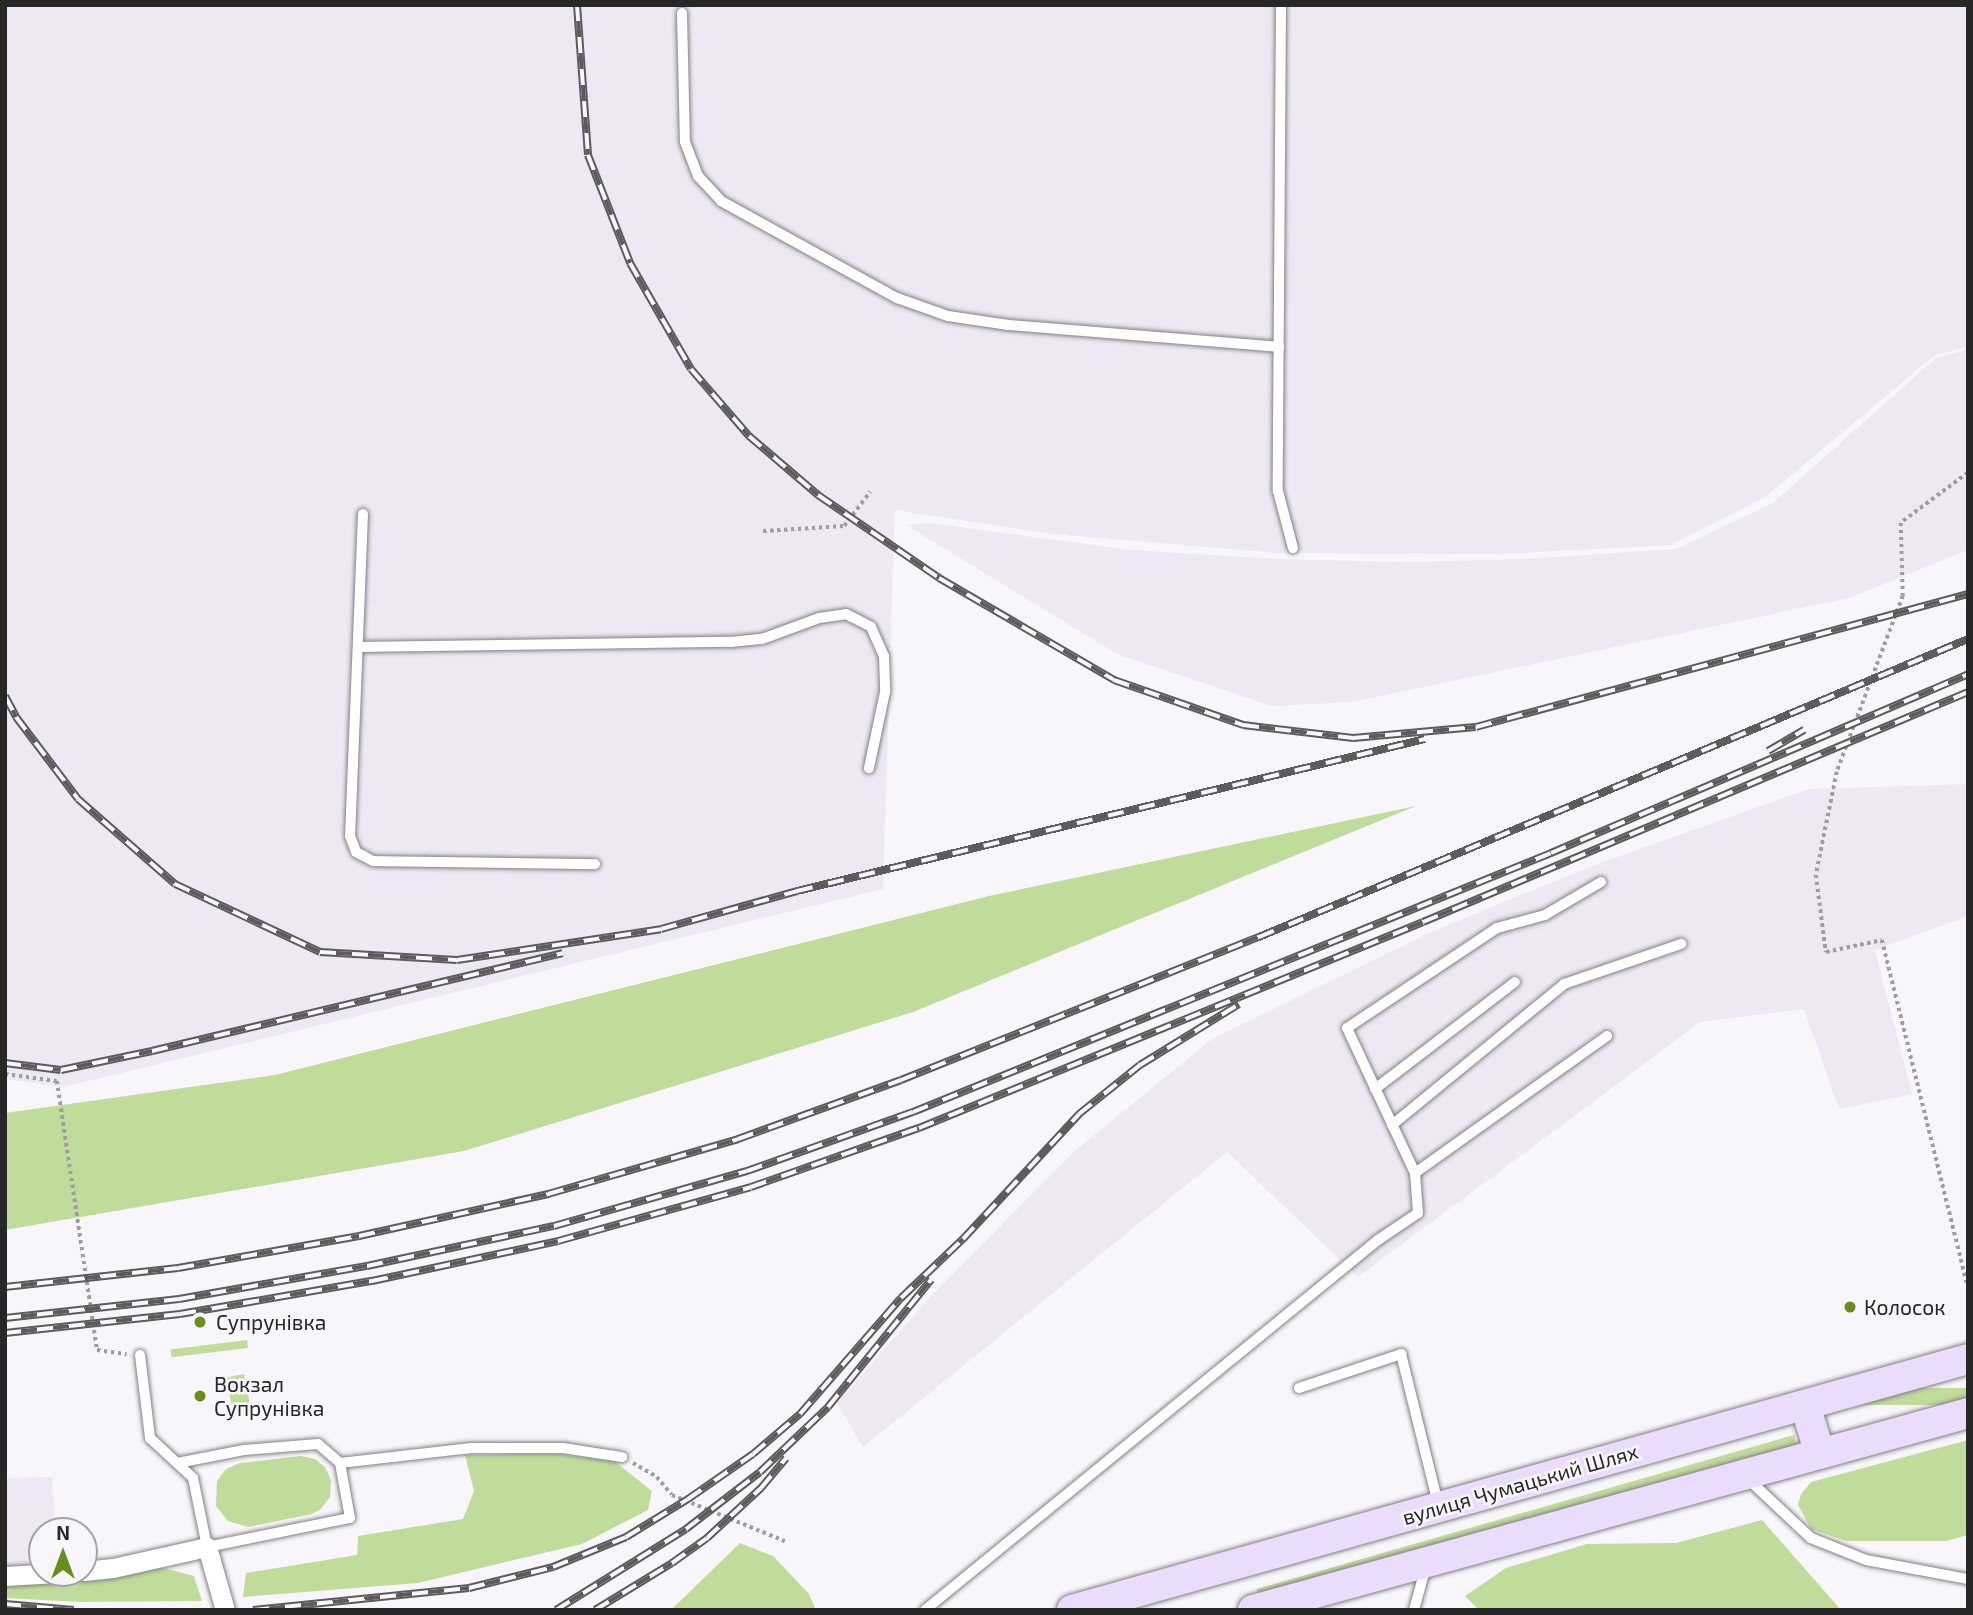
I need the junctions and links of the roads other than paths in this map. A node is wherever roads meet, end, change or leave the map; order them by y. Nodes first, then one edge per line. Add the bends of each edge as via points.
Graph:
1 (1281, 5) edge
2 (682, 13) dead end
3 (1279, 347) junction
4 (363, 514) dead end
5 (1293, 548) dead end
6 (358, 647) junction
7 (869, 768) dead end
8 (595, 864) dead end
9 (1601, 882) dead end
10 (1681, 944) dead end
11 (1515, 982) dead end
12 (1607, 1036) dead end
13 (1375, 1089) junction
14 (1392, 1125) junction
15 (1415, 1173) junction
16 (140, 1355) road end
17 (1968, 1359) edge
18 (1299, 1388) dead end
19 (1805, 1405) junction
20 (1968, 1413) edge
21 (1820, 1454) junction
22 (622, 1457) road end
23 (177, 1463) junction
24 (340, 1464) junction
25 (1744, 1475) junction
26 (1439, 1507) junction
27 (207, 1547) junction
28 (1427, 1561) junction
29 (98, 1570) edge
30 (28, 1575) edge
31 (5, 1576) edge
32 (1968, 1579) edge
33 (1296, 1604) edge
34 (225, 1610) edge
35 (925, 1610) edge
36 (1073, 1610) edge
37 (1254, 1610) edge
38 (1414, 1610) edge

1 - 3 lane
2 - 3 lane via 685,142 698,176 722,201 897,298 948,316
3 - 5 lane via 1278,491
4 - 6 lane
6 - 7 lane via 731,642 762,639 818,618 846,614 871,628 884,656 885,692
6 - 8 lane via 350,836 356,852 373,861
9 - 13 lane via 1545,915 1497,929 1346,1028
10 - 14 lane via 1564,985
11 - 13 lane
12 - 15 lane
13 - 14 lane
14 - 15 lane
15 - 35 lane via 1418,1213 1378,1240
16 - 23 lane via 150,1438
17 - 19 main road, вулиця Чумацький Шлях
18 - 26 lane via 1401,1354
19 - 21 main road
19 - 26 main road, вулиця Чумацький Шлях
20 - 21 main road
21 - 25 main road
22 - 24 lane via 564,1448 471,1448
23 - 24 lane via 244,1450 318,1444
23 - 27 lane via 194,1478
24 - 27 lane via 350,1518
25 - 28 main road
25 - 32 lane via 1811,1538 1866,1560
26 - 36 main road, вулиця Чумацький Шлях
27 - 29 street
27 - 34 street
28 - 33 main road
28 - 38 lane
30 - 31 street
33 - 37 main road

